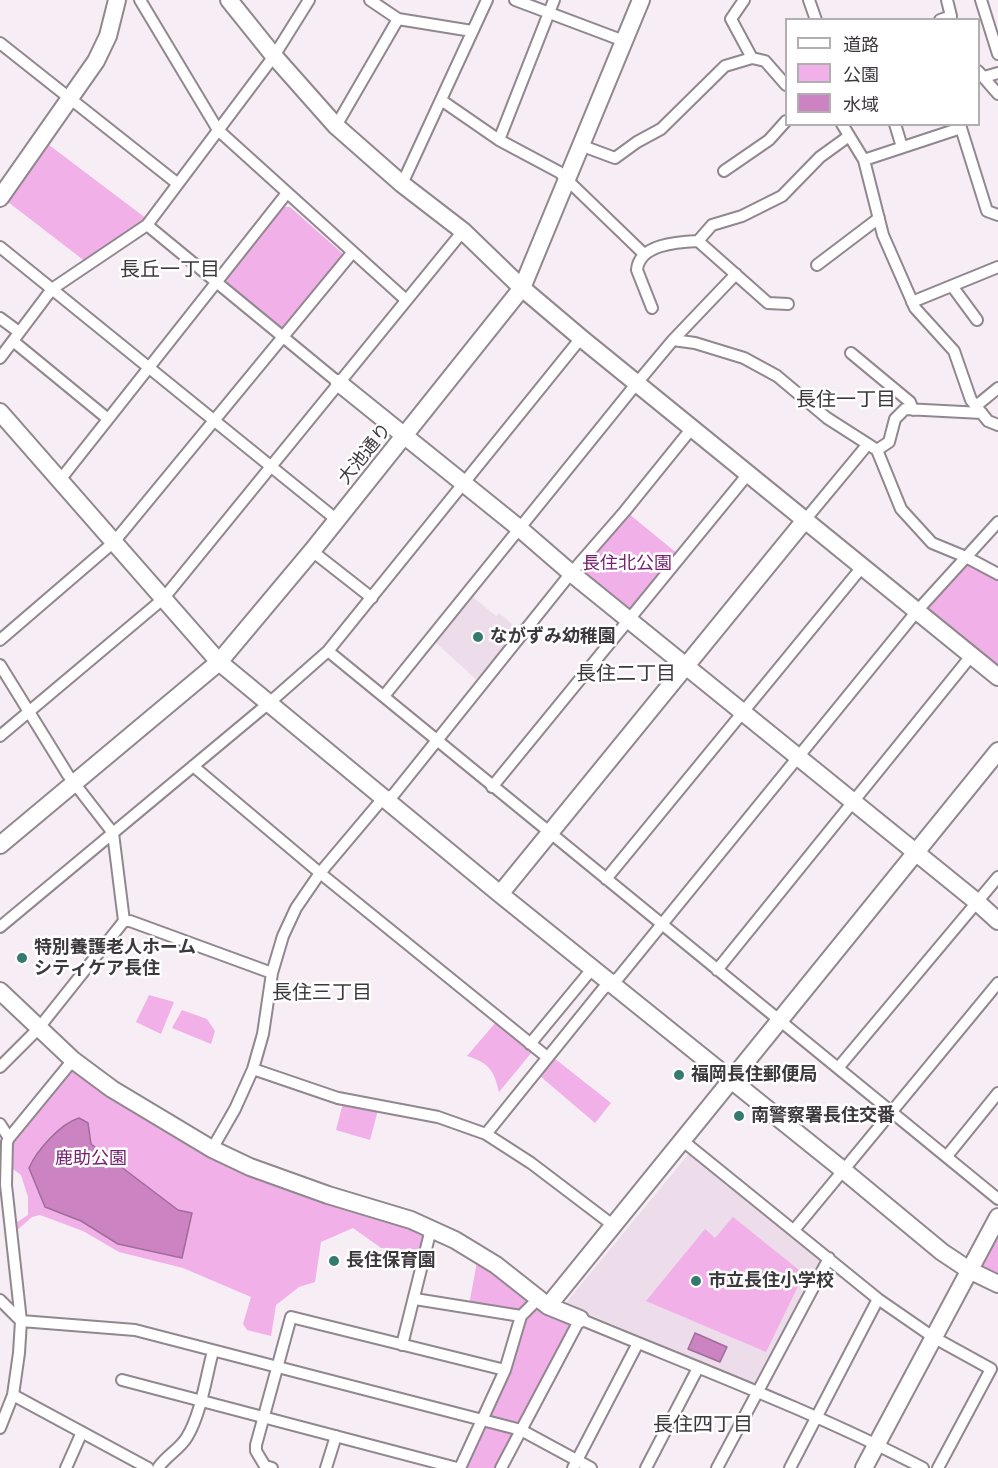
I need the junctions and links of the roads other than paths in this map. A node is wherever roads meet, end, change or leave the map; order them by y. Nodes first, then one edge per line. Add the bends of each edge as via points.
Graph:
1 (117, 0) edge
2 (140, 0) edge
3 (229, 0) edge
4 (309, 0) edge
5 (370, 0) edge
6 (487, 0) edge
7 (515, 0) edge
8 (554, 0) edge
9 (641, 0) edge
10 (744, 0) edge
11 (809, 0) edge
12 (947, 0) edge
13 (981, 0) edge
14 (550, 13) junction
15 (952, 17) edge
16 (815, 18) edge
17 (398, 19) junction
18 (472, 32) junction
19 (624, 42) junction
20 (0, 43) edge
21 (998, 54) edge
22 (274, 56) junction
23 (752, 58) junction
24 (998, 73) edge
25 (981, 74) edge
26 (785, 85) edge
27 (998, 94) edge
28 (71, 99) junction
29 (441, 100) junction
30 (785, 122) edge
31 (336, 126) junction
32 (843, 126) edge
33 (896, 126) edge
34 (944, 129) edge
35 (218, 130) junction
36 (849, 136) junction
37 (499, 140) junction
38 (580, 145) junction
39 (902, 147) junction
40 (864, 160) junction
41 (724, 171) dead end
42 (566, 179) junction
43 (178, 184) junction
44 (402, 184) junction
45 (287, 193) junction
46 (0, 198) edge
47 (998, 214) edge
48 (879, 218) junction
49 (147, 225) junction
50 (463, 231) junction
51 (698, 241) junction
52 (0, 247) edge
53 (352, 253) junction
54 (644, 254) junction
55 (817, 265) dead end
56 (998, 267) edge
57 (736, 274) junction
58 (217, 282) junction
59 (952, 286) junction
60 (522, 288) junction
61 (52, 289) junction
62 (406, 300) junction
63 (912, 302) junction
64 (788, 304) dead end
65 (652, 308) dead end
66 (0, 318) edge
67 (977, 320) dead end
68 (16, 336) junction
69 (283, 337) junction
70 (581, 338) junction
71 (673, 340) junction
72 (851, 353) dead end
73 (0, 358) edge
74 (149, 368) junction
75 (339, 382) junction
76 (637, 383) junction
77 (998, 388) edge
78 (913, 410) junction
79 (979, 410) junction
80 (0, 412) edge
81 (108, 419) junction
82 (214, 420) junction
83 (998, 425) edge
84 (692, 428) junction
85 (405, 436) junction
86 (873, 447) junction
87 (271, 466) junction
88 (748, 474) junction
89 (60, 480) junction
90 (463, 484) junction
91 (337, 520) junction
92 (805, 520) junction
93 (998, 522) edge
94 (519, 528) junction
95 (114, 542) junction
96 (312, 551) junction
97 (966, 557) junction
98 (862, 567) junction
99 (571, 573) junction
100 (998, 574) edge
101 (372, 598) junction
102 (163, 599) junction
103 (917, 611) junction
104 (629, 620) junction
105 (0, 640) edge
106 (328, 651) junction
107 (972, 656) junction
108 (219, 662) junction
109 (0, 665) edge
110 (686, 665) junction
111 (998, 677) edge
112 (384, 696) junction
113 (269, 703) junction
114 (29, 712) junction
115 (743, 712) junction
116 (0, 736) edge
117 (438, 742) junction
118 (998, 751) edge
119 (798, 757) junction
120 (193, 766) junction
121 (73, 783) junction
122 (492, 786) junction
123 (387, 799) junction
124 (854, 801) junction
125 (113, 833) junction
126 (550, 834) junction
127 (0, 845) edge
128 (916, 853) junction
129 (320, 873) junction
130 (998, 877) edge
131 (606, 879) junction
132 (500, 894) junction
133 (977, 902) junction
134 (124, 921) junction
135 (998, 921) edge
136 (661, 925) junction
137 (0, 927) edge
138 (717, 970) junction
139 (272, 973) junction
140 (587, 975) dead end
141 (998, 982) edge
142 (611, 983) junction
143 (1, 993) edge
144 (778, 1020) junction
145 (38, 1029) junction
146 (530, 1044) junction
147 (547, 1057) junction
148 (72, 1060) junction
149 (0, 1067) edge
150 (838, 1068) junction
151 (253, 1069) junction
152 (732, 1080) junction
153 (998, 1093) edge
154 (892, 1111) junction
155 (3, 1130) edge
156 (486, 1134) junction
157 (683, 1142) junction
158 (212, 1149) junction
159 (947, 1156) junction
160 (843, 1170) junction
161 (998, 1198) edge
162 (998, 1217) edge
163 (614, 1226) junction
164 (431, 1229) junction
165 (794, 1230) junction
166 (829, 1258) junction
167 (969, 1270) junction
168 (998, 1284) edge
169 (415, 1299) junction
170 (878, 1299) junction
171 (0, 1300) edge
172 (544, 1302) junction
173 (521, 1316) junction
174 (580, 1319) junction
175 (21, 1321) junction
176 (933, 1337) junction
177 (638, 1343) junction
178 (402, 1345) junction
179 (213, 1351) junction
180 (278, 1367) junction
181 (698, 1368) junction
182 (505, 1370) junction
183 (995, 1370) edge
184 (122, 1380) dead end
185 (757, 1393) junction
186 (13, 1395) junction
187 (200, 1401) junction
188 (264, 1417) junction
189 (816, 1417) junction
190 (482, 1420) junction
191 (0, 1428) edge
192 (521, 1430) junction
193 (82, 1432) junction
194 (336, 1436) junction
195 (877, 1444) junction
196 (575, 1464) edge
197 (66, 1468) edge
198 (148, 1468) edge
199 (158, 1468) edge
200 (272, 1468) edge
201 (326, 1468) edge
202 (459, 1468) edge
203 (501, 1468) edge
204 (591, 1468) edge
205 (646, 1468) edge
206 (717, 1468) edge
207 (790, 1468) edge
208 (864, 1468) edge
209 (923, 1468) edge
210 (939, 1468) edge

1 - 28 street via 108,36
2 - 35 street
3 - 22 street
4 - 22 street
5 - 17 street
6 - 18 street
7 - 14 street
8 - 14 street
9 - 19 street, 大池通り
10 - 23 street via 731,19
11 - 16 street
12 - 15 street
13 - 21 street
14 - 19 street
14 - 37 street
17 - 18 street
17 - 31 street
18 - 29 street
19 - 38 street, 大池通り
20 - 28 street
22 - 31 street
22 - 35 street
23 - 26 street via 765,61
23 - 38 street via 725,66 660,129 615,158
24 - 25 street
25 - 27 street
28 - 43 street
28 - 46 street
29 - 37 street
29 - 44 street
30 - 41 street via 769,140
31 - 44 street
32 - 36 street
33 - 39 street
34 - 39 street
34 - 47 street via 960,128 987,211
35 - 43 street
35 - 45 street
36 - 40 street
36 - 51 street via 820,157 782,196 742,216 712,225
37 - 42 street
38 - 42 street, 大池通り
39 - 40 street
40 - 48 street
42 - 54 street
42 - 60 street, 大池通り
43 - 49 street
44 - 50 street
45 - 53 street
45 - 58 street
48 - 55 street
48 - 63 street
49 - 58 street
49 - 61 street
50 - 60 street
50 - 62 street
51 - 54 street via 670,243
51 - 57 street
52 - 61 street
53 - 62 street
53 - 69 street
54 - 65 street via 637,268
56 - 59 street
57 - 64 street via 768,303
57 - 71 street
58 - 69 street
58 - 74 street
59 - 63 street
59 - 67 street
60 - 70 street
60 - 85 street, 大池通り
61 - 68 street
61 - 74 street
62 - 75 street
63 - 79 street via 954,351 971,400
66 - 68 street
68 - 73 street
68 - 81 street
69 - 75 street
69 - 82 street
70 - 76 street
70 - 90 street
71 - 76 street
71 - 86 street via 744,358 777,376 827,418
72 - 78 street via 910,402
74 - 81 street
74 - 82 street
75 - 85 street
75 - 87 street
76 - 84 street
76 - 94 street
77 - 79 street
78 - 79 street
78 - 86 street via 905,408 895,418 888,442
79 - 83 street via 988,421
80 - 89 street
81 - 89 street
82 - 87 street
82 - 95 street
84 - 88 street
84 - 99 street
85 - 90 street
85 - 91 street, 大池通り
86 - 92 street
86 - 97 street via 901,509 932,543
87 - 91 street
87 - 102 street
88 - 92 street
88 - 104 street
89 - 95 street
90 - 94 street
90 - 101 street
91 - 96 street, 大池通り
92 - 98 street
92 - 110 street
93 - 97 street
94 - 99 street
94 - 112 street
95 - 102 street
95 - 105 street
96 - 101 street
96 - 108 street, 大池通り
97 - 100 street
97 - 103 street
98 - 103 street
98 - 115 street
99 - 104 street
99 - 117 street
101 - 106 street
102 - 108 street
102 - 114 street
103 - 107 street
103 - 119 street
104 - 110 street
104 - 122 street
106 - 112 street
106 - 113 street
107 - 111 street
107 - 124 street
108 - 113 street
108 - 121 street, 大池通り
109 - 114 street
110 - 115 street
110 - 126 street
112 - 117 street
113 - 120 street
113 - 123 street
114 - 116 street
114 - 121 street
115 - 119 street
115 - 131 street
117 - 122 street
117 - 123 street
118 - 128 street
119 - 124 street
119 - 136 street
120 - 125 street
120 - 129 street
121 - 125 street
121 - 127 street, 大池通り
122 - 126 street
123 - 129 street via 379,803
123 - 132 street
124 - 128 street
124 - 138 street
125 - 134 street
125 - 137 street
126 - 131 street
126 - 132 street
128 - 133 street
128 - 144 street
129 - 139 street via 296,908
129 - 146 street
130 - 133 street
131 - 136 street
132 - 142 street
133 - 135 street
133 - 150 street
134 - 139 street
134 - 145 street
136 - 138 street
136 - 142 street
138 - 144 street
139 - 151 street via 263,1034
140 - 146 street
141 - 154 street
142 - 147 street
142 - 152 street
143 - 145 street
144 - 150 street
144 - 152 street
145 - 148 street
145 - 149 street
146 - 147 street
147 - 156 street
148 - 155 street
148 - 158 street via 112,1089
150 - 154 street
151 - 156 street via 338,1098 438,1117
151 - 158 street
152 - 157 street
152 - 160 street
153 - 159 street
154 - 159 street
154 - 160 street
155 - 175 street
156 - 163 street
157 - 163 street
157 - 165 street
158 - 164 street via 250,1167
159 - 161 street
160 - 165 street
160 - 167 street
162 - 167 street
163 - 172 street
164 - 169 street
164 - 172 street via 496,1264
165 - 166 street
166 - 170 street
166 - 185 street
167 - 168 street
167 - 176 street
169 - 173 street
169 - 178 street
170 - 176 street
170 - 189 street
171 - 175 street
172 - 173 street
172 - 174 street
173 - 182 street
174 - 177 street
174 - 192 street
175 - 179 street via 135,1330
175 - 186 street
176 - 183 street
176 - 195 street
177 - 181 street
177 - 196 street
178 - 180 street via 291,1317
178 - 182 street
179 - 180 street
179 - 187 street
180 - 188 street
180 - 190 street
181 - 185 street
181 - 205 street
182 - 190 street
183 - 210 street
184 - 187 street
185 - 189 street
185 - 206 street
186 - 191 street
186 - 193 street
187 - 188 street
187 - 199 street via 186,1439
188 - 194 street
188 - 200 street via 256,1451 265,1466
189 - 195 street
189 - 207 street
190 - 192 street
190 - 202 street
192 - 196 street
192 - 203 street
193 - 197 street
193 - 198 street
194 - 201 street
194 - 202 street
195 - 208 street
195 - 209 street
196 - 204 street

